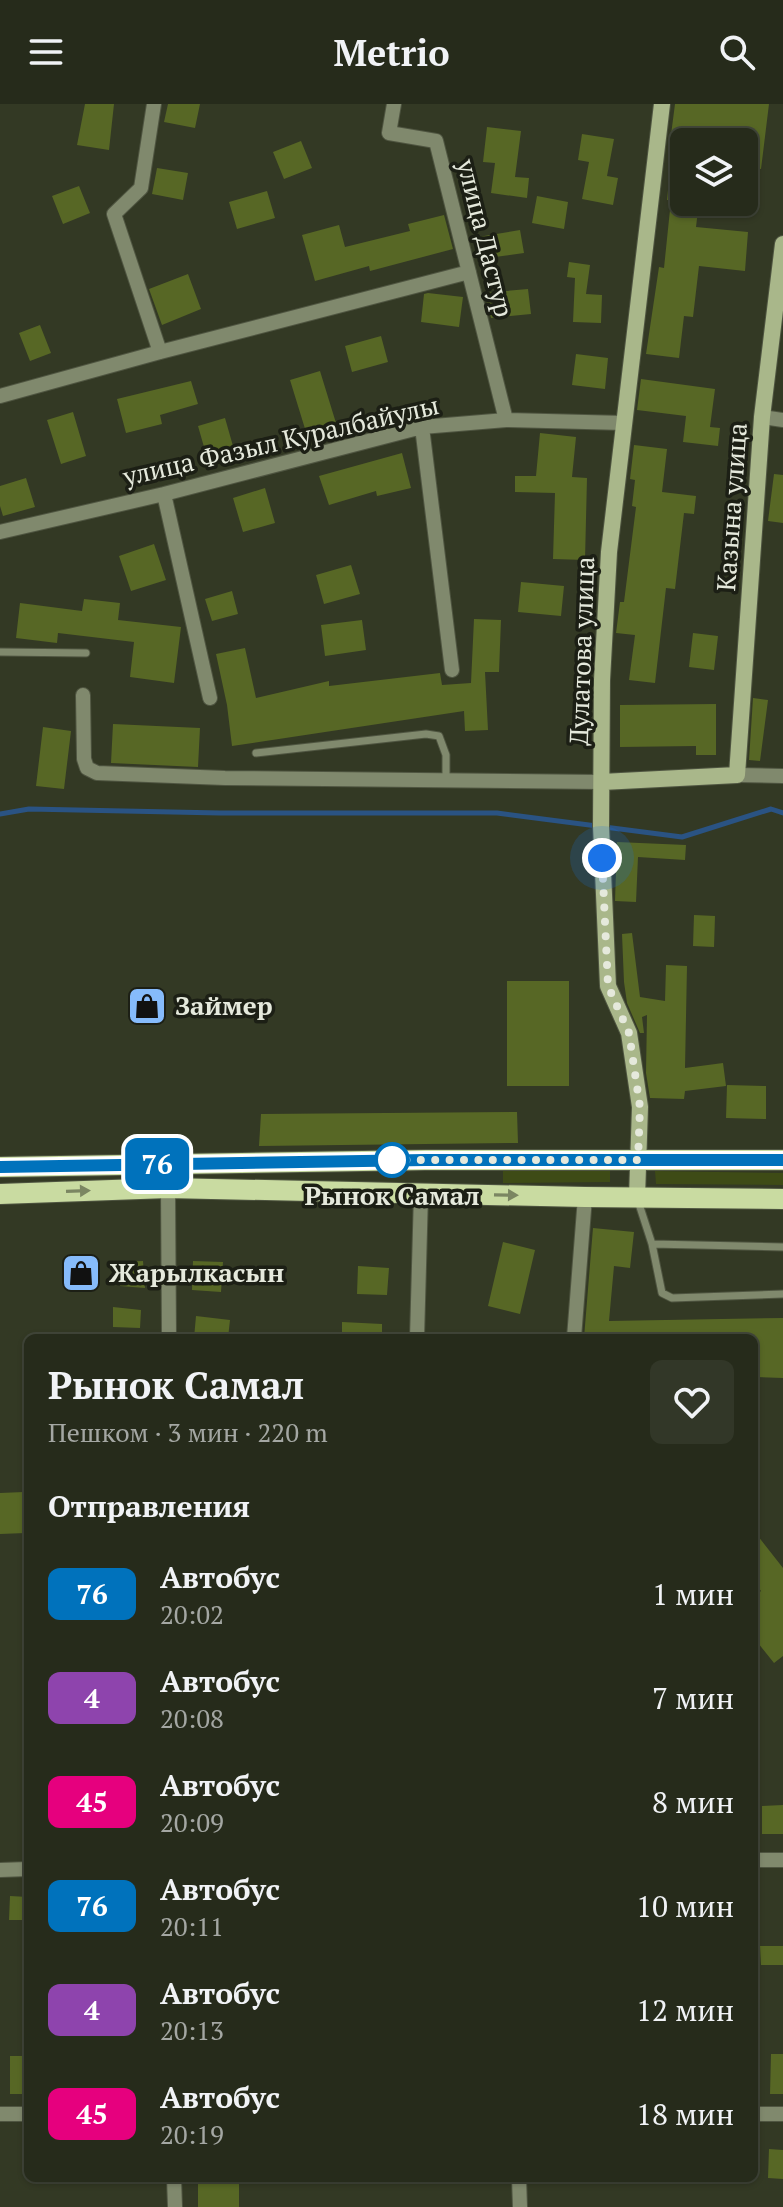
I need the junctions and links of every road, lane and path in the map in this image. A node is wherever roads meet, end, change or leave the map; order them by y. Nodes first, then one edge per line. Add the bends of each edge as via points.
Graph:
1 (154, 104) edge
2 (394, 104) edge
3 (662, 104) edge
4 (783, 244) edge
5 (469, 272) junction
6 (160, 352) junction
7 (0, 396) edge
8 (762, 417) junction
9 (506, 420) junction
10 (783, 420) edge
11 (624, 423) junction
12 (422, 427) junction
13 (164, 494) junction
14 (0, 532) edge
15 (0, 652) edge
16 (86, 653) dead end
17 (452, 670) dead end
18 (83, 695) dead end
19 (210, 698) dead end
20 (256, 753) dead end
21 (737, 775) junction
22 (783, 776) edge
23 (446, 779) junction
24 (602, 782) junction
25 (638, 1160) junction
26 (783, 1160) edge
27 (0, 1167) edge
28 (168, 1188) junction
29 (0, 1194) edge
30 (421, 1194) junction
31 (585, 1197) junction
32 (637, 1197) junction
33 (783, 1199) edge
34 (652, 1244) junction
35 (783, 1247) edge
36 (783, 1294) edge
37 (169, 1334) edge
38 (417, 1334) edge
39 (574, 1334) edge
40 (758, 1860) edge
41 (783, 1860) edge
42 (24, 1869) edge
43 (0, 1870) edge
44 (0, 2114) edge
45 (24, 2114) edge
46 (758, 2114) edge
47 (783, 2114) edge
48 (174, 2182) edge
49 (519, 2182) edge
50 (175, 2207) edge
51 (520, 2207) edge

1 - 6 street via 141,188 114,214
2 - 5 street, улица Дастур via 389,133 436,141
3 - 11 street, Дулатова улица
4 - 8 street, Казына улица
5 - 6 street
5 - 9 street, улица Дастур
6 - 7 street
8 - 10 street
8 - 21 street, Казына улица
9 - 11 street, улица Фазыл Куралбайулы
9 - 12 street, улица Фазыл Куралбайулы
11 - 24 street, Дулатова улица via 609,552
12 - 13 street, улица Фазыл Куралбайулы
12 - 17 street
13 - 14 street, улица Фазыл Куралбайулы
13 - 19 street
15 - 16 lane
18 - 23 street via 84,759 97,773
20 - 23 lane via 426,734 439,736
21 - 22 street
21 - 24 street
23 - 24 street
24 - 25 street, Дулатова улица via 608,986 629,1033 640,1107
25 - 26 main road
25 - 27 main road
25 - 32 street, Дулатова улица
29 -> 28 main road
28 - 30 main road
28 - 37 street
30 -> 31 main road
30 - 38 street
31 - 32 main road
31 - 39 street
32 - 33 main road
32 - 34 lane
34 - 35 lane
34 - 36 lane via 662,1293 672,1298
40 - 41 street
42 - 43 street
44 - 45 street
46 - 47 street
48 - 50 street
49 - 51 street

